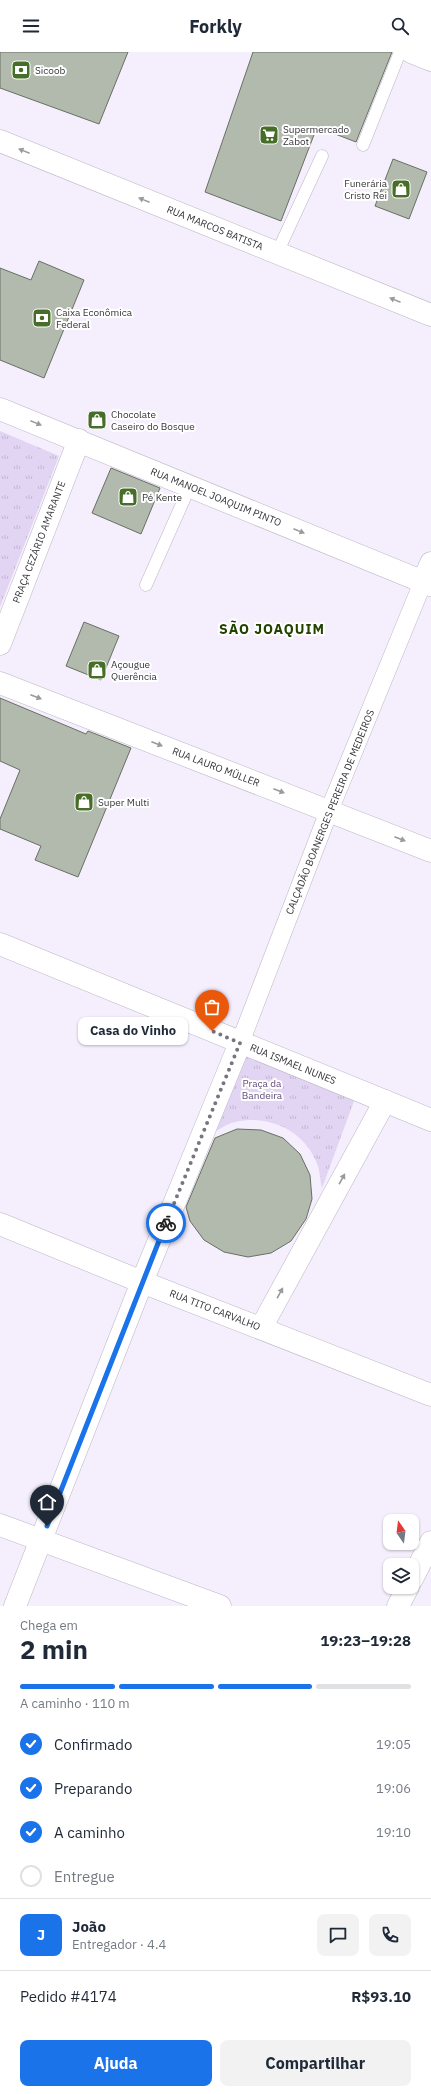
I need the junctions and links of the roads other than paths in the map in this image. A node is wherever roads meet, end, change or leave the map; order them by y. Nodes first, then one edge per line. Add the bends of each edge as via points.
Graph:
1 (400, 52) edge
2 (411, 52) edge
3 (431, 60) edge
4 (0, 141) edge
5 (363, 145) dead end
6 (322, 156) dead end
7 (277, 253) junction
8 (431, 315) edge
9 (0, 409) edge
10 (79, 440) junction
11 (190, 486) junction
12 (428, 577) edge
13 (146, 585) dead end
14 (0, 644) edge
15 (0, 683) edge
16 (329, 811) junction
17 (431, 851) edge
18 (0, 944) edge
19 (240, 1043) junction
20 (385, 1101) junction
21 (431, 1120) edge
22 (0, 1224) edge
23 (142, 1282) junction
24 (261, 1328) junction
25 (431, 1394) edge
26 (0, 1525) edge
27 (42, 1540) junction
28 (431, 1542) edge
29 (419, 1565) edge
30 (404, 1594) edge
31 (186, 1600) edge
32 (15, 1606) edge
33 (220, 1606) edge
34 (398, 1606) edge

1 - 5 lane
2 - 3 street
7 -> 4 street, RUA MARCOS BATISTA
6 - 7 lane
8 -> 7 street, RUA MARCOS BATISTA
9 -> 10 street, RUA MANOEL JOAQUIM PINTO
10 - 11 street, RUA MANOEL JOAQUIM PINTO
10 - 14 street, PRAÇA CEZÁRIO AMARANTE
11 -> 12 street, RUA MANOEL JOAQUIM PINTO
11 - 13 lane
12 - 16 street, CALÇADÃO BOANERGES PEREIRA DE MEDEIROS
15 -> 16 street, RUA LAURO MÜLLER
16 -> 17 street, RUA LAURO MÜLLER
16 - 19 street, CALÇADÃO BOANERGES PEREIRA DE MEDEIROS
18 - 19 street, RUA ISMAEL NUNES
19 - 20 street, RUA ISMAEL NUNES
19 - 23 street
20 - 21 street, RUA ISMAEL NUNES
24 -> 20 street
22 - 23 street, RUA TITO CARVALHO
23 - 24 street, RUA TITO CARVALHO
23 - 27 street
24 - 25 street, RUA TITO CARVALHO
26 - 27 street
27 - 31 street
27 - 32 street
28 - 29 street
30 - 34 street
31 - 33 street

